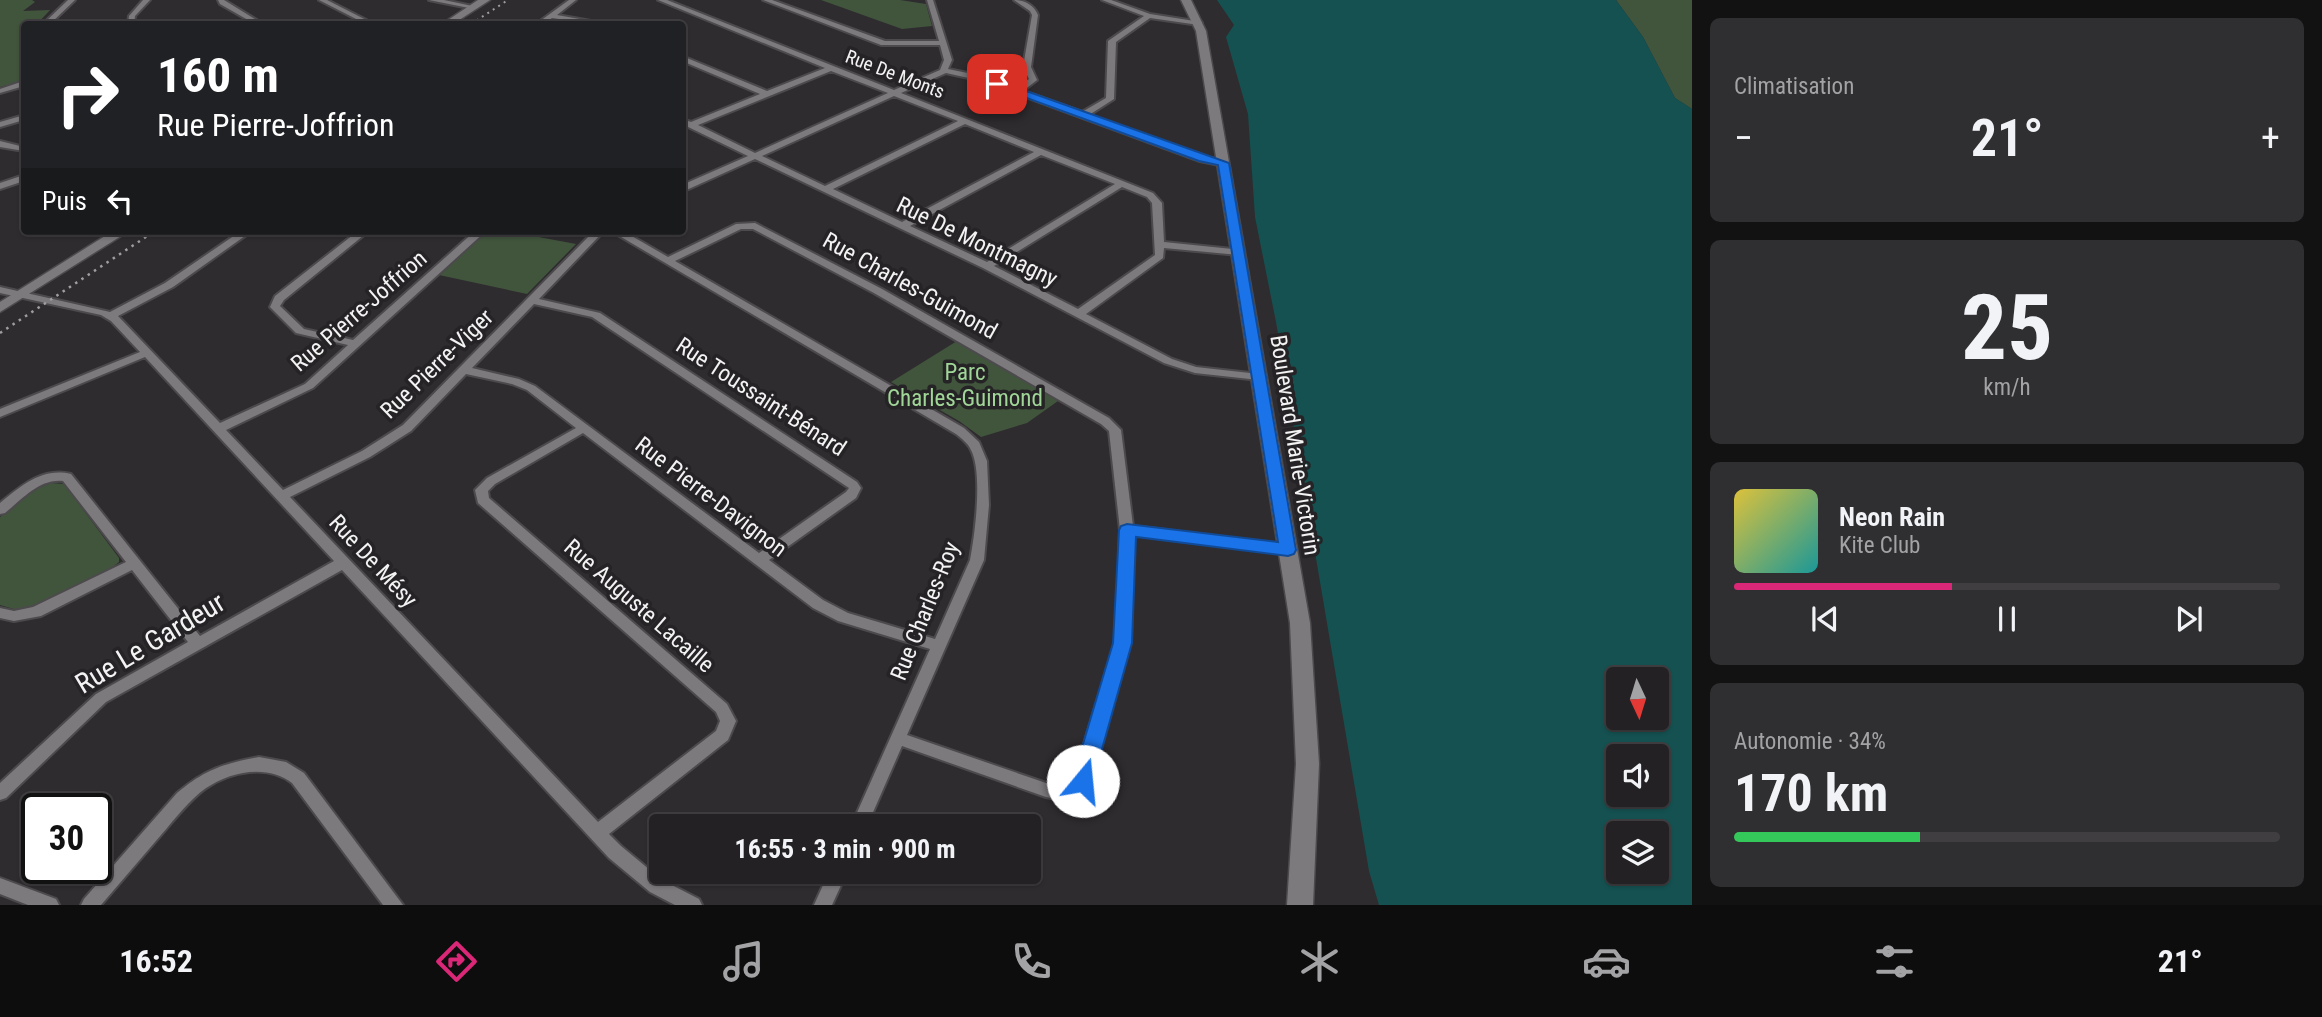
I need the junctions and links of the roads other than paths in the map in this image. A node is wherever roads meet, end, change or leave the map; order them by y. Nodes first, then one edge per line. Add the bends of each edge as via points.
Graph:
1 (72, 0) edge
2 (148, 0) edge
3 (221, 0) edge
4 (323, 0) edge
5 (432, 0) edge
6 (485, 0) edge
7 (573, 0) edge
8 (661, 0) edge
9 (766, 0) edge
10 (791, 0) edge
11 (930, 0) edge
12 (1017, 0) edge
13 (1105, 0) edge
14 (1186, 0) edge
15 (778, 4) junction
16 (474, 7) junction
17 (551, 16) junction
18 (1149, 16) junction
19 (50, 21) edge
20 (131, 21) edge
21 (254, 21) edge
22 (364, 21) edge
23 (452, 21) edge
24 (544, 21) edge
25 (584, 21) edge
26 (1199, 23) junction
27 (943, 43) junction
28 (686, 60) edge
29 (831, 68) junction
30 (944, 69) junction
31 (21, 85) edge
32 (0, 90) edge
33 (1017, 91) junction
34 (895, 93) junction
35 (766, 94) junction
36 (1083, 115) junction
37 (21, 119) edge
38 (965, 121) junction
39 (687, 123) edge
40 (0, 125) edge
41 (0, 144) edge
42 (21, 148) edge
43 (1041, 151) junction
44 (755, 156) junction
45 (1224, 163) junction
46 (21, 179) edge
47 (1123, 183) junction
48 (0, 186) edge
49 (686, 187) edge
50 (826, 189) junction
51 (902, 226) junction
52 (116, 235) edge
53 (241, 235) edge
54 (359, 235) edge
55 (477, 235) edge
56 (595, 235) edge
57 (623, 235) edge
58 (1160, 245) junction
59 (1239, 252) junction
60 (667, 261) junction
61 (987, 266) junction
62 (0, 290) edge
63 (22, 295) junction
64 (531, 300) junction
65 (0, 308) edge
66 (1077, 314) junction
67 (111, 316) junction
68 (356, 344) junction
69 (146, 353) junction
70 (465, 370) junction
71 (1259, 377) junction
72 (0, 413) edge
73 (584, 428) junction
74 (218, 429) junction
75 (282, 496) junction
76 (0, 510) edge
77 (1127, 530) junction
78 (1288, 550) junction
79 (760, 559) junction
80 (344, 562) junction
81 (133, 564) junction
82 (0, 613) edge
83 (197, 643) junction
84 (939, 646) junction
85 (898, 738) junction
86 (2, 789) edge
87 (864, 814) edge
88 (597, 833) junction
89 (833, 884) edge
90 (0, 887) edge
91 (683, 903) edge
92 (50, 905) edge
93 (90, 905) edge
94 (394, 905) edge
95 (823, 905) edge
96 (1300, 905) edge

1 - 19 street
2 - 20 street
3 - 21 street
4 - 22 street
5 - 16 street
6 - 16 street
7 - 17 street
8 - 29 street, Rue De Monts
9 - 15 street
10 - 15 street
11 - 27 street
12 - 33 street via 1035,15 1027,67 1033,80
13 - 18 street
14 - 26 street, Boulevard Marie-Victorin
15 - 27 street via 884,43
16 - 23 street
17 - 24 street
17 - 25 street
18 - 26 street
18 - 36 street via 1112,41 1110,99
26 - 45 street, Boulevard Marie-Victorin
27 - 30 street via 948,60
28 - 35 street
29 - 34 street, Rue De Monts
29 - 35 street
30 - 33 street
30 - 34 street
31 - 32 street
33 - 36 street
34 - 38 street, Rue De Monts
34 - 44 street
35 - 39 street
36 - 45 street
37 - 40 street
38 - 43 street, Rue De Monts
38 - 50 street
39 - 44 street, Rue De Montmagny
41 - 42 street
43 - 47 street, Rue De Monts
43 - 51 street
44 - 49 street
44 - 50 street, Rue De Montmagny
45 - 59 street, Boulevard Marie-Victorin
46 - 48 street
47 - 58 street, Rue De Monts via 1155,200
47 - 61 street
50 - 51 street, Rue De Montmagny
51 - 61 street, Rue De Montmagny
52 - 63 street
53 - 67 street via 169,285
54 - 68 street via 279,298 275,307 300,331
55 - 68 street, Rue Pierre-Joffrion
56 - 64 street, Rue Pierre-Viger
57 - 60 street, Rue Charles-Roy
58 - 59 street
58 - 66 street via 1158,259
59 - 71 street, Boulevard Marie-Victorin
60 - 77 street, Rue Charles-Guimond via 734,228 755,226 888,296 1105,421 1116,434
60 - 84 street, Rue Charles-Roy via 949,425 974,444 982,468 979,550
61 - 66 street, Rue De Montmagny
62 - 63 street
63 - 65 street
63 - 67 street
64 - 70 street, Rue Pierre-Viger
64 - 79 street, Rue Toussaint-Bénard via 596,315 853,485 851,495
66 - 71 street, Rue De Montmagny via 1176,364
67 - 69 street, Rue De Mésy
68 - 74 street, Rue Pierre-Joffrion via 303,389
69 - 72 street
69 - 74 street, Rue De Mésy
70 - 73 street, Rue Pierre-Davignon via 523,384
70 - 75 street, Rue Pierre-Viger via 395,437
71 - 78 street, Boulevard Marie-Victorin
73 - 79 street, Rue Pierre-Davignon
73 - 88 street, Rue Auguste Lacaille via 491,481 481,496 722,708 728,721 716,740
74 - 75 street, Rue De Mésy
75 - 80 street, Rue De Mésy
76 - 81 street via 38,481 67,477
77 - 78 street
77 - 85 street, Rue Charles-Guimond via 1123,643 1079,788 1065,794 1046,790
78 - 96 street, Boulevard Marie-Victorin via 1309,734
79 - 84 street, Rue Pierre-Davignon via 829,610
80 - 83 street, Rue Le Gardeur
80 - 88 street, Rue De Mésy
81 - 82 street via 36,612
81 - 83 street
83 - 86 street, Rue Le Gardeur via 92,704
84 - 85 street, Rue Charles-Roy
85 - 87 street, Rue Charles-Roy
88 - 91 street, Rue De Mésy via 636,870
89 - 95 street
90 - 92 street
93 - 94 street via 192,790 224,771 259,764 286,769 298,778

